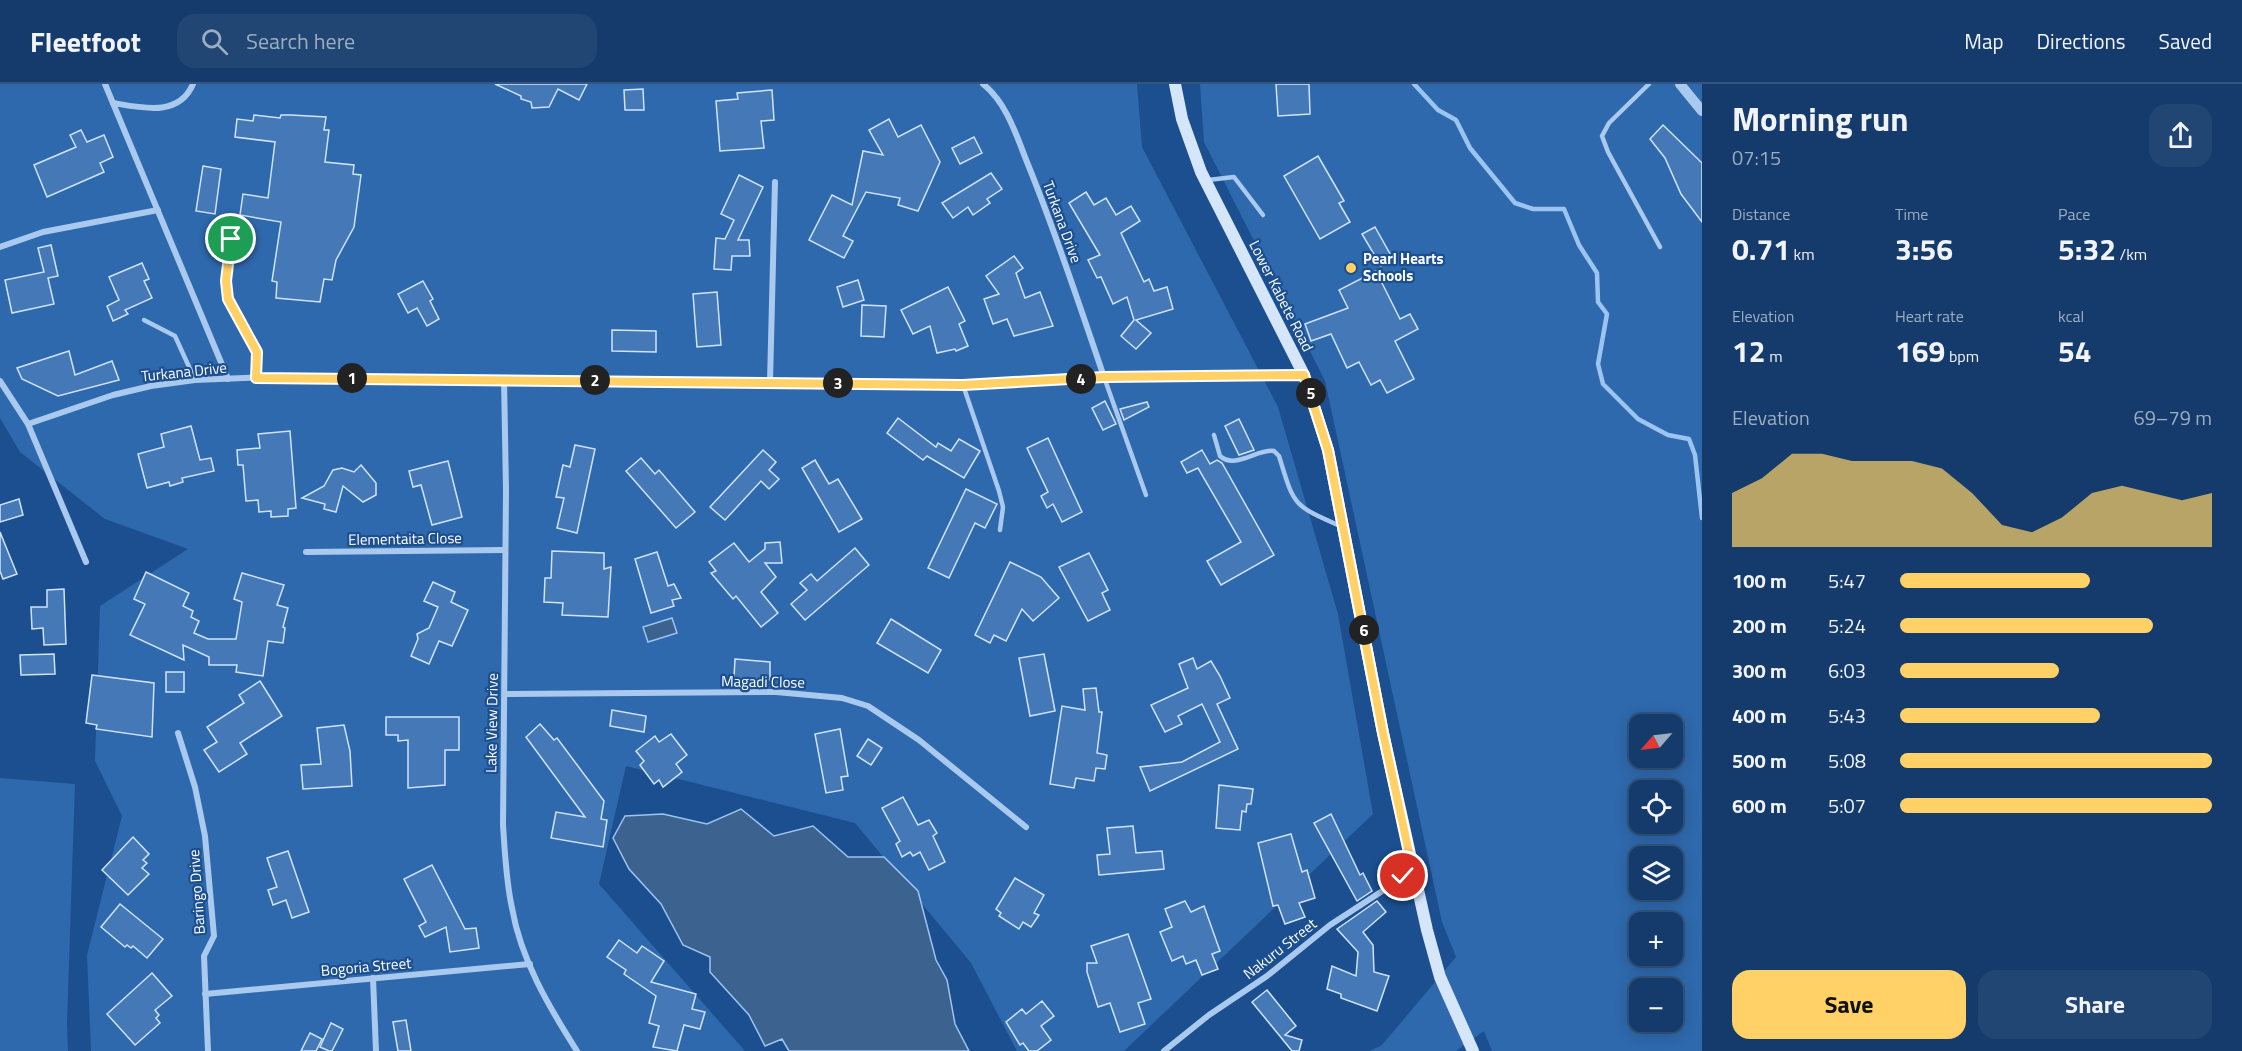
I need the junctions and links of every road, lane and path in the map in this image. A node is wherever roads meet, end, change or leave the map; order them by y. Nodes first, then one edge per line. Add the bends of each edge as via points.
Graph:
1 (105, 84) edge
2 (193, 84) edge
3 (983, 84) edge
4 (1175, 84) edge
5 (1649, 84) edge
6 (1680, 84) edge
7 (113, 104) junction
8 (1702, 111) edge
9 (1205, 180) junction
10 (775, 182) dead end
11 (159, 210) junction
12 (1263, 215) dead end
13 (231, 239) dead end
14 (1660, 246) dead end
15 (0, 247) edge
16 (144, 320) dead end
17 (1304, 375) junction
18 (1104, 377) junction
19 (256, 378) junction
20 (228, 379) junction
21 (504, 379) junction
22 (195, 380) junction
23 (0, 381) edge
24 (770, 382) junction
25 (963, 385) junction
26 (28, 424) junction
27 (1214, 435) dead end
28 (1146, 495) dead end
29 (1344, 528) junction
30 (1000, 530) dead end
31 (504, 550) junction
32 (306, 552) dead end
33 (86, 562) dead end
34 (504, 694) junction
35 (178, 734) dead end
36 (1026, 827) dead end
37 (1413, 871) junction
38 (530, 964) junction
39 (373, 978) junction
40 (205, 994) junction
41 (208, 1051) edge
42 (376, 1051) edge
43 (577, 1051) edge
44 (1164, 1051) edge
45 (1473, 1051) edge

1 - 7 street
2 - 7 street via 188,96 166,108
3 - 18 street, Turkana Drive via 1006,112 1045,206
4 - 9 main road, Lower Kabete Road via 1182,119
5 - 14 lane via 1609,123 1602,136
6 - 8 street
7 - 11 street
9 - 12 lane via 1234,177
9 - 17 main road, Lower Kabete Road
10 - 24 street
11 - 15 street via 43,232
11 - 20 street
13 - 19 lane via 228,299 257,352
16 - 22 lane via 175,336
17 - 18 street, Turkana Drive
17 - 29 main road, Lower Kabete Road via 1326,442
18 - 25 street, Turkana Drive
18 - 28 lane
19 - 20 street, Turkana Drive
19 - 21 street, Turkana Drive
20 - 22 street, Turkana Drive
21 - 24 street, Turkana Drive
21 - 31 street, Lake View Drive
22 - 26 street, Turkana Drive via 113,395
23 - 26 street
24 - 25 street, Turkana Drive
25 - 30 lane via 999,491 1003,507
26 - 33 street
27 - 29 lane via 1223,459 1274,451 1292,499 1299,507
29 - 37 main road, Lower Kabete Road
31 - 32 street, Elementaita Close
31 - 34 street, Lake View Drive
34 - 36 street, Magadi Close via 776,692 842,698 868,706 919,740
34 - 38 street, Lake View Drive via 503,825 507,872 512,909
35 - 40 street, Baringo Drive via 205,836 214,936 204,956
37 - 44 street, Nakuru Street via 1330,925
37 - 45 main road, Lower Kabete Road via 1440,977
38 - 39 street, Bogoria Street
38 - 43 street, Lake View Drive via 544,997
39 - 40 street, Bogoria Street
39 - 42 street
40 - 41 street, Baringo Drive

